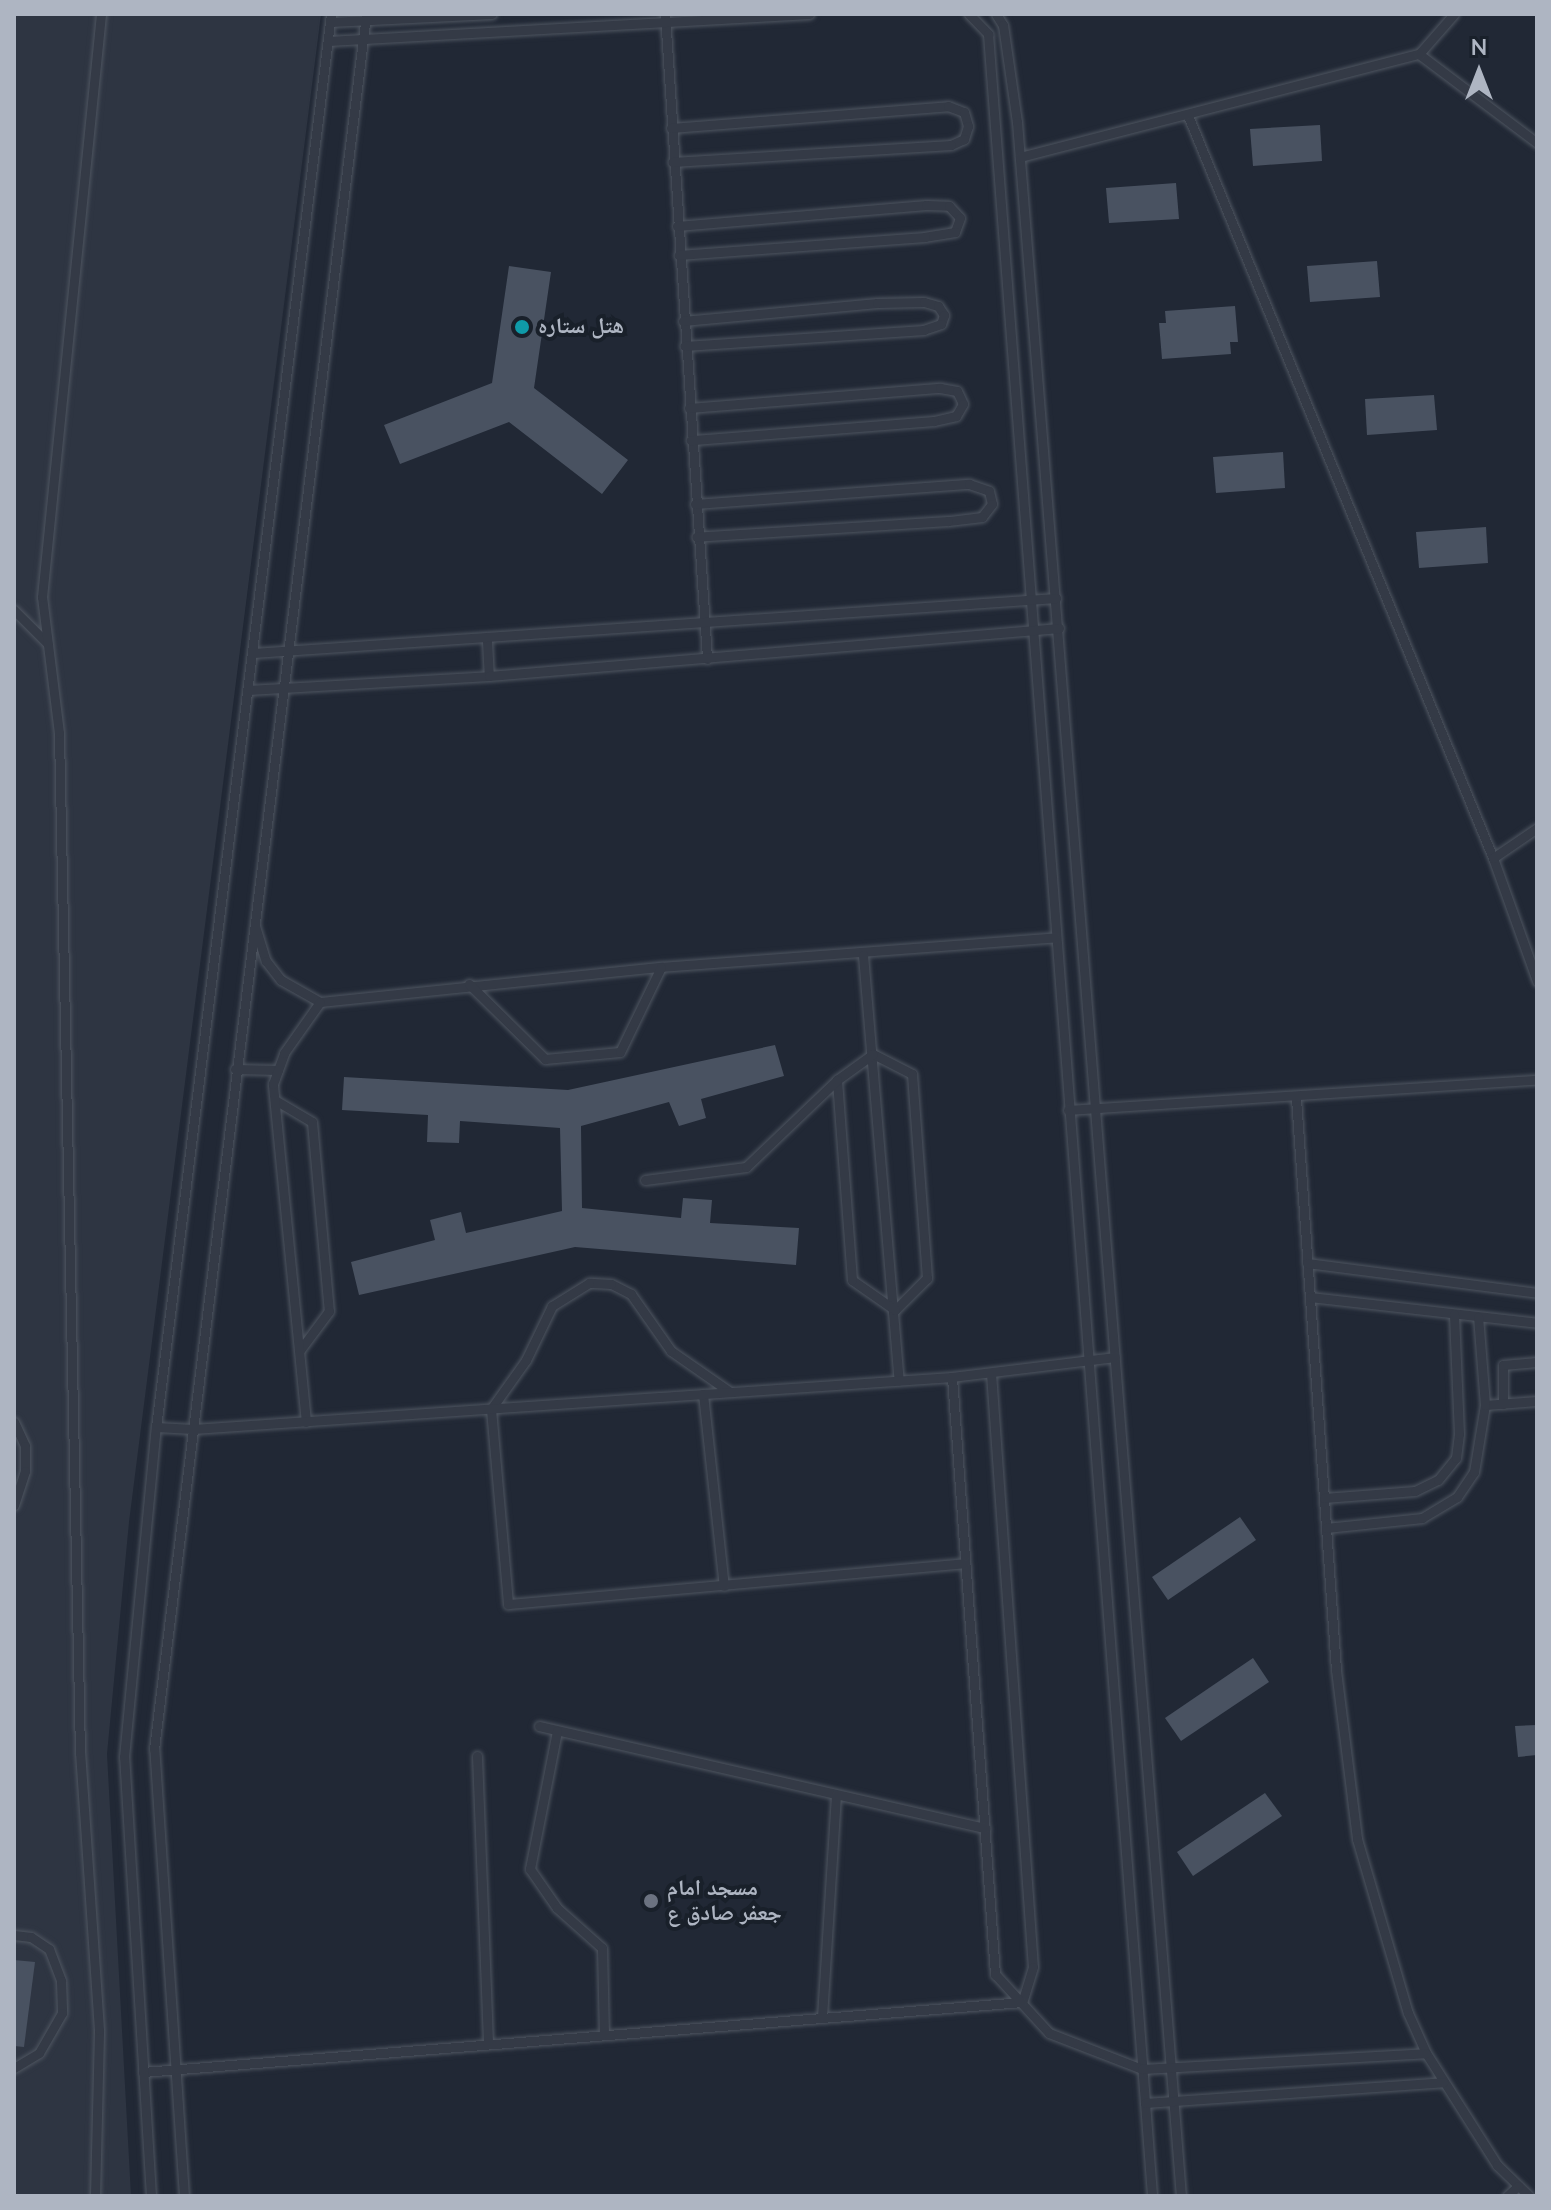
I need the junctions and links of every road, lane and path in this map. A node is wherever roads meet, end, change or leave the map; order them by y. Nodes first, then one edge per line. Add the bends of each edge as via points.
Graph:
1 (101, 14) edge
2 (492, 14) edge
3 (809, 14) edge
4 (969, 14) edge
5 (996, 14) edge
6 (1454, 14) edge
7 (331, 18) edge
8 (366, 18) edge
9 (665, 18) edge
10 (328, 41) junction
11 (362, 42) junction
12 (1419, 54) junction
13 (1189, 118) junction
14 (671, 128) junction
15 (1537, 143) edge
16 (1020, 157) junction
17 (673, 162) junction
18 (677, 226) junction
19 (679, 255) junction
20 (683, 321) junction
21 (685, 346) junction
22 (689, 408) junction
23 (691, 440) junction
24 (695, 504) junction
25 (697, 537) junction
26 (1056, 598) junction
27 (1030, 600) junction
28 (14, 610) edge
29 (702, 626) junction
30 (1059, 628) junction
31 (1033, 630) junction
32 (487, 641) junction
33 (47, 643) junction
34 (253, 653) junction
35 (288, 654) junction
36 (707, 659) junction
37 (489, 676) junction
38 (248, 690) junction
39 (283, 691) junction
40 (1537, 828) edge
41 (1493, 858) junction
42 (254, 921) junction
43 (1056, 937) junction
44 (863, 955) junction
45 (661, 967) junction
46 (1537, 981) edge
47 (469, 984) junction
48 (320, 1002) junction
49 (873, 1054) junction
50 (235, 1069) junction
51 (278, 1070) junction
52 (837, 1080) junction
53 (1537, 1080) edge
54 (1296, 1098) junction
55 (275, 1100) junction
56 (1096, 1108) junction
57 (1068, 1110) junction
58 (645, 1180) dead end
59 (1307, 1263) junction
60 (1537, 1293) edge
61 (1310, 1297) junction
62 (895, 1310) junction
63 (1454, 1314) junction
64 (1478, 1317) junction
65 (1537, 1323) edge
66 (300, 1350) junction
67 (1115, 1357) junction
68 (1087, 1358) junction
69 (1537, 1362) edge
70 (991, 1373) junction
71 (952, 1377) junction
72 (899, 1380) junction
73 (730, 1392) junction
74 (703, 1394) junction
75 (1537, 1401) edge
76 (1503, 1404) junction
77 (1485, 1405) junction
78 (491, 1409) junction
79 (14, 1422) edge
80 (306, 1422) junction
81 (156, 1427) junction
82 (193, 1429) junction
83 (1324, 1498) junction
84 (14, 1505) edge
85 (1326, 1528) junction
86 (965, 1563) junction
87 (724, 1586) junction
88 (539, 1726) dead end
89 (557, 1731) junction
90 (477, 1756) dead end
91 (836, 1794) junction
92 (985, 1828) junction
93 (14, 1935) edge
94 (1022, 2002) junction
95 (822, 2017) junction
96 (604, 2034) junction
97 (488, 2043) junction
98 (1426, 2053) junction
99 (14, 2068) edge
100 (175, 2069) junction
101 (1142, 2069) junction
102 (1171, 2069) junction
103 (143, 2072) junction
104 (1443, 2082) junction
105 (1173, 2102) junction
106 (1145, 2103) junction
107 (1518, 2186) junction
108 (95, 2196) edge
109 (151, 2196) edge
110 (184, 2196) edge
111 (1152, 2196) edge
112 (1181, 2196) edge
113 (1507, 2196) edge
114 (1529, 2196) edge

1 - 33 lane via 42,597
2 - 8 lane
3 - 9 lane
4 - 27 lane via 988,34
5 - 16 lane via 1003,25
6 - 12 lane
7 - 8 lane
7 - 10 lane
8 - 11 lane
9 - 11 lane
9 - 14 lane
10 - 11 lane
10 - 34 lane
11 - 35 lane
12 - 13 lane
12 - 15 lane
13 - 16 lane
13 - 41 lane
14 - 17 lane
14 - 17 lane via 948,106 964,112 968,126 964,139 951,145
16 - 26 lane
17 - 18 lane
18 - 19 lane
18 - 19 lane via 926,205 949,206 960,218 955,232 925,237
19 - 20 lane
20 - 21 lane
20 - 21 lane via 924,302 938,306 944,315 941,324 924,330
21 - 22 lane
22 - 23 lane
22 - 23 lane via 940,388 957,391 963,404 956,416 934,421
23 - 24 lane
24 - 25 lane
24 - 25 lane via 969,484 989,491 992,504 982,517 948,521
25 - 29 lane
26 - 27 lane
26 - 30 lane
27 - 29 lane
27 - 31 lane
28 - 33 lane
29 - 32 lane
29 - 36 lane
30 - 31 lane
30 - 56 lane
31 - 36 lane
31 - 43 lane
32 - 35 lane
32 - 37 lane
33 - 108 lane via 59,733 80,1753 99,2030
34 - 35 lane
34 - 38 lane
35 - 39 lane
36 - 37 lane
37 - 39 lane
38 - 39 lane
38 - 81 lane
39 - 42 lane
40 - 41 lane
41 - 46 lane
42 - 48 lane via 266,961 281,980
42 - 50 lane
43 - 44 lane
43 - 57 lane
44 - 45 lane
44 - 49 lane
45 - 47 lane
45 - 47 lane via 620,1052 545,1059
47 - 48 lane
48 - 51 lane via 298,1030
49 - 52 lane
49 - 62 lane
49 - 62 lane via 912,1074 927,1278
50 - 51 lane
50 - 82 lane
51 - 55 lane
52 - 58 lane via 746,1167
52 - 62 lane via 852,1280
53 - 54 lane
54 - 56 lane
54 - 59 lane
55 - 66 lane
55 - 66 lane via 312,1122 329,1311
56 - 57 lane
56 - 67 lane
57 - 68 lane
59 - 60 lane
59 - 61 lane
61 - 63 lane
61 - 83 lane
62 - 72 lane
63 - 64 lane
63 - 83 lane via 1456,1458 1438,1480 1415,1491
64 - 65 lane
64 - 77 lane
66 - 80 lane
67 - 68 lane
67 - 102 lane
68 - 70 lane
68 - 101 lane
69 - 76 lane via 1503,1365
70 - 71 lane
70 - 94 lane via 1033,1967
71 - 72 lane
71 - 86 lane
72 - 73 lane
73 - 74 lane
73 - 78 lane via 671,1351 631,1294 611,1284 589,1283 552,1306 526,1360
74 - 78 lane
74 - 87 lane
75 - 76 lane
76 - 77 lane
77 - 85 lane via 1474,1472 1457,1497 1422,1518
78 - 80 lane
78 - 87 lane via 508,1604
79 - 84 lane via 25,1446 25,1471
80 - 82 lane
81 - 82 lane
81 - 103 lane via 124,1757
82 - 100 lane via 154,1749
83 - 85 lane
85 - 98 lane via 1336,1670 1357,1839 1408,2013
86 - 87 lane
86 - 92 lane
88 - 89 lane
89 - 91 lane
89 - 96 lane via 530,1869 557,1908 602,1948
90 - 97 lane
91 - 92 lane
91 - 95 lane
92 - 94 lane via 995,1974
93 - 99 lane via 31,1937 49,1949 61,1981 62,2013 39,2053
94 - 95 lane
94 - 101 lane via 1049,2033
95 - 96 lane
96 - 97 lane
97 - 100 lane
98 - 102 lane
98 - 104 lane
100 - 103 lane
100 - 110 lane
101 - 102 lane
101 - 106 lane
102 - 105 lane
103 - 109 lane
104 - 105 lane
104 - 107 lane via 1497,2165
105 - 106 lane
105 - 112 lane
106 - 111 lane
107 - 113 lane
107 - 114 lane

